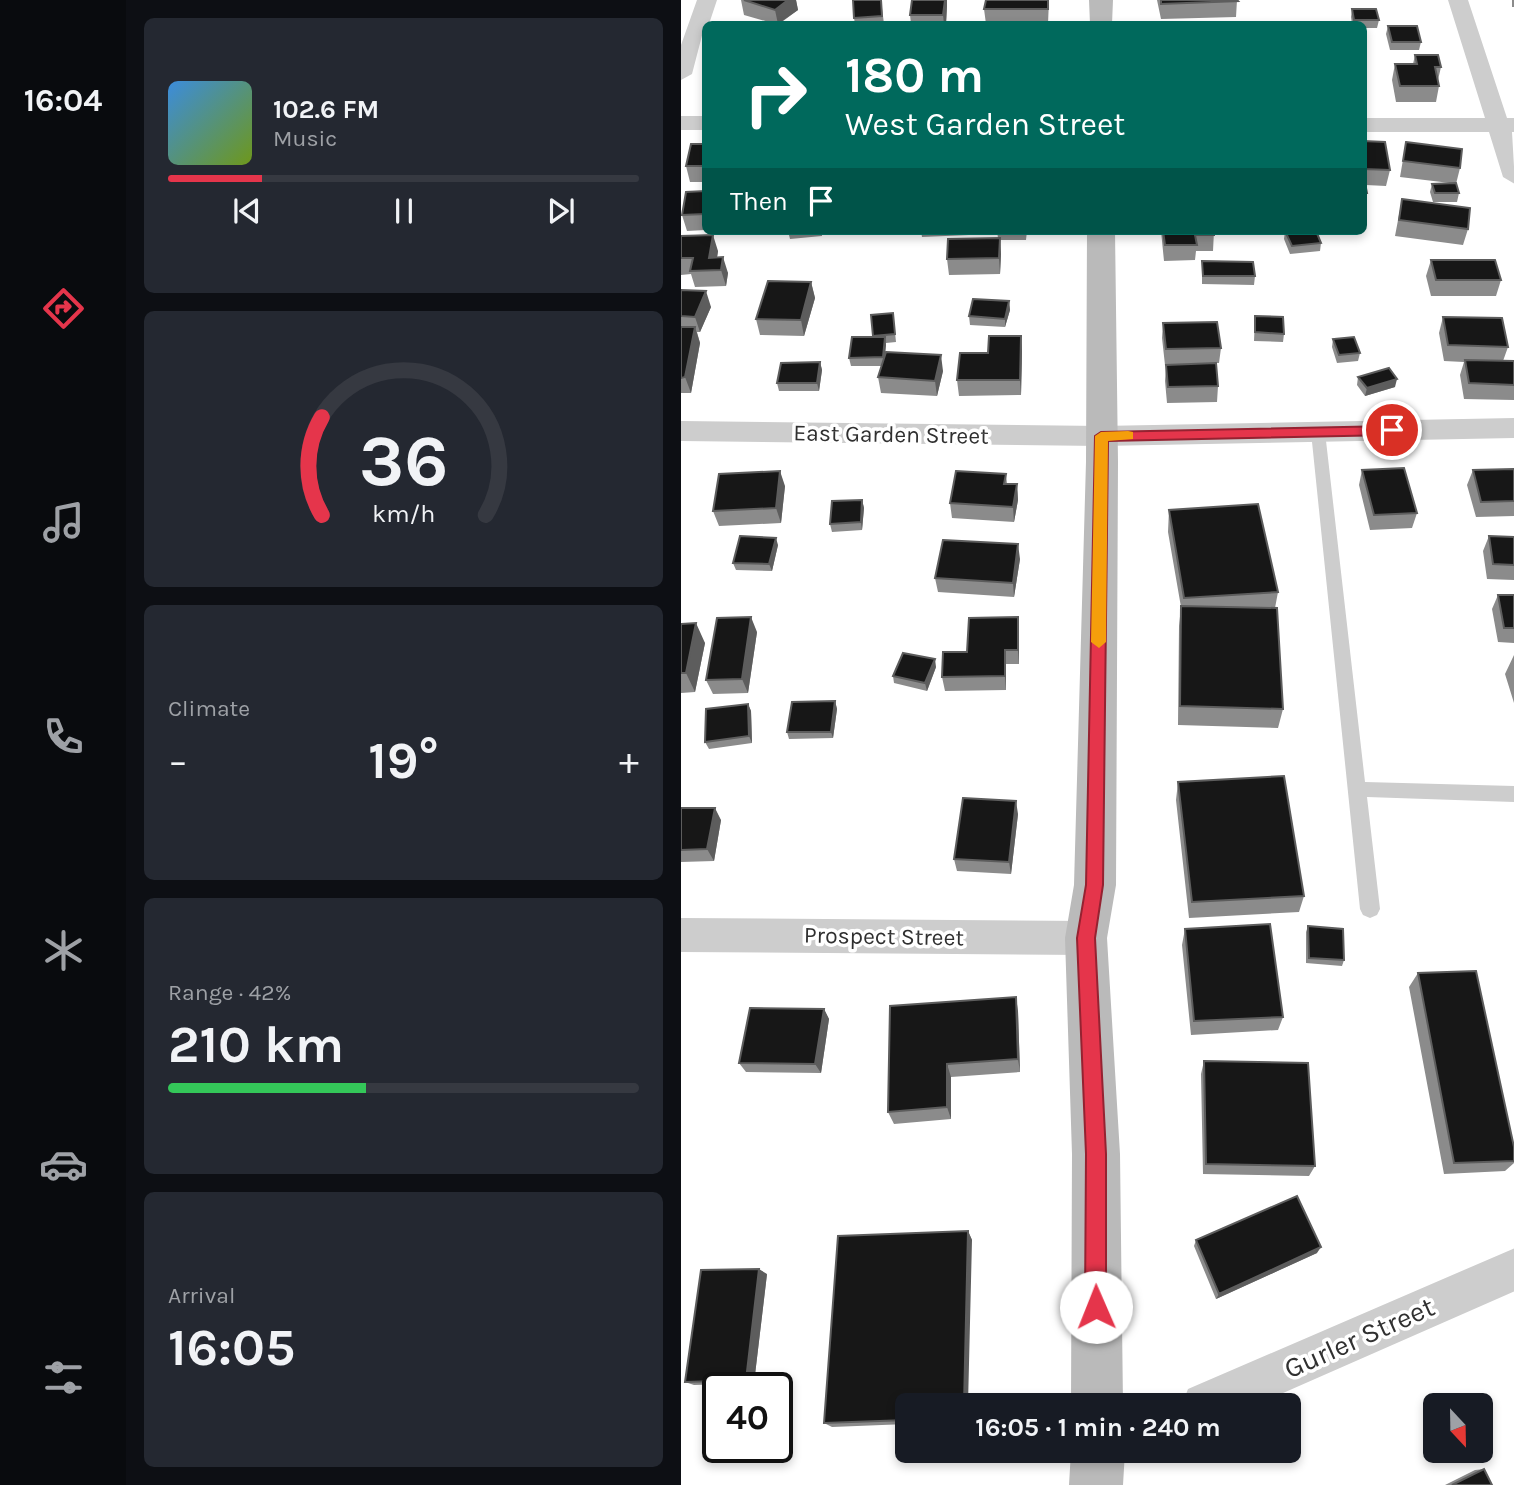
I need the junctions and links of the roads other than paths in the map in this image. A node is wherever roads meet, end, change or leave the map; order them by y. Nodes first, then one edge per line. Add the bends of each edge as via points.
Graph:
1 (707, 0) edge
2 (1101, 0) edge
3 (1458, 0) edge
4 (1101, 21) edge
5 (681, 74) edge
6 (681, 123) edge
7 (702, 123) edge
8 (1367, 125) edge
9 (1506, 125) edge
10 (1514, 177) edge
11 (1102, 235) edge
12 (1514, 428) edge
13 (681, 431) edge
14 (1318, 432) junction
15 (1101, 436) junction
16 (1355, 789) junction
17 (1514, 794) edge
18 (1370, 909) dead end
19 (681, 935) edge
20 (1086, 938) junction
21 (1514, 1269) edge
22 (1098, 1393) edge
23 (1231, 1393) edge

1 - 5 street
2 - 4 street
3 - 9 street
6 - 7 street
8 - 9 street
9 - 10 street
11 - 15 street
12 - 14 street, East Garden Street
13 - 15 street, East Garden Street
14 - 15 street, East Garden Street
14 - 16 lane
15 - 20 street via 1095,885
16 - 17 lane
16 - 18 lane
19 - 20 street, Prospect Street
20 - 22 street via 1096,1154
21 - 23 street, Gurler Street

